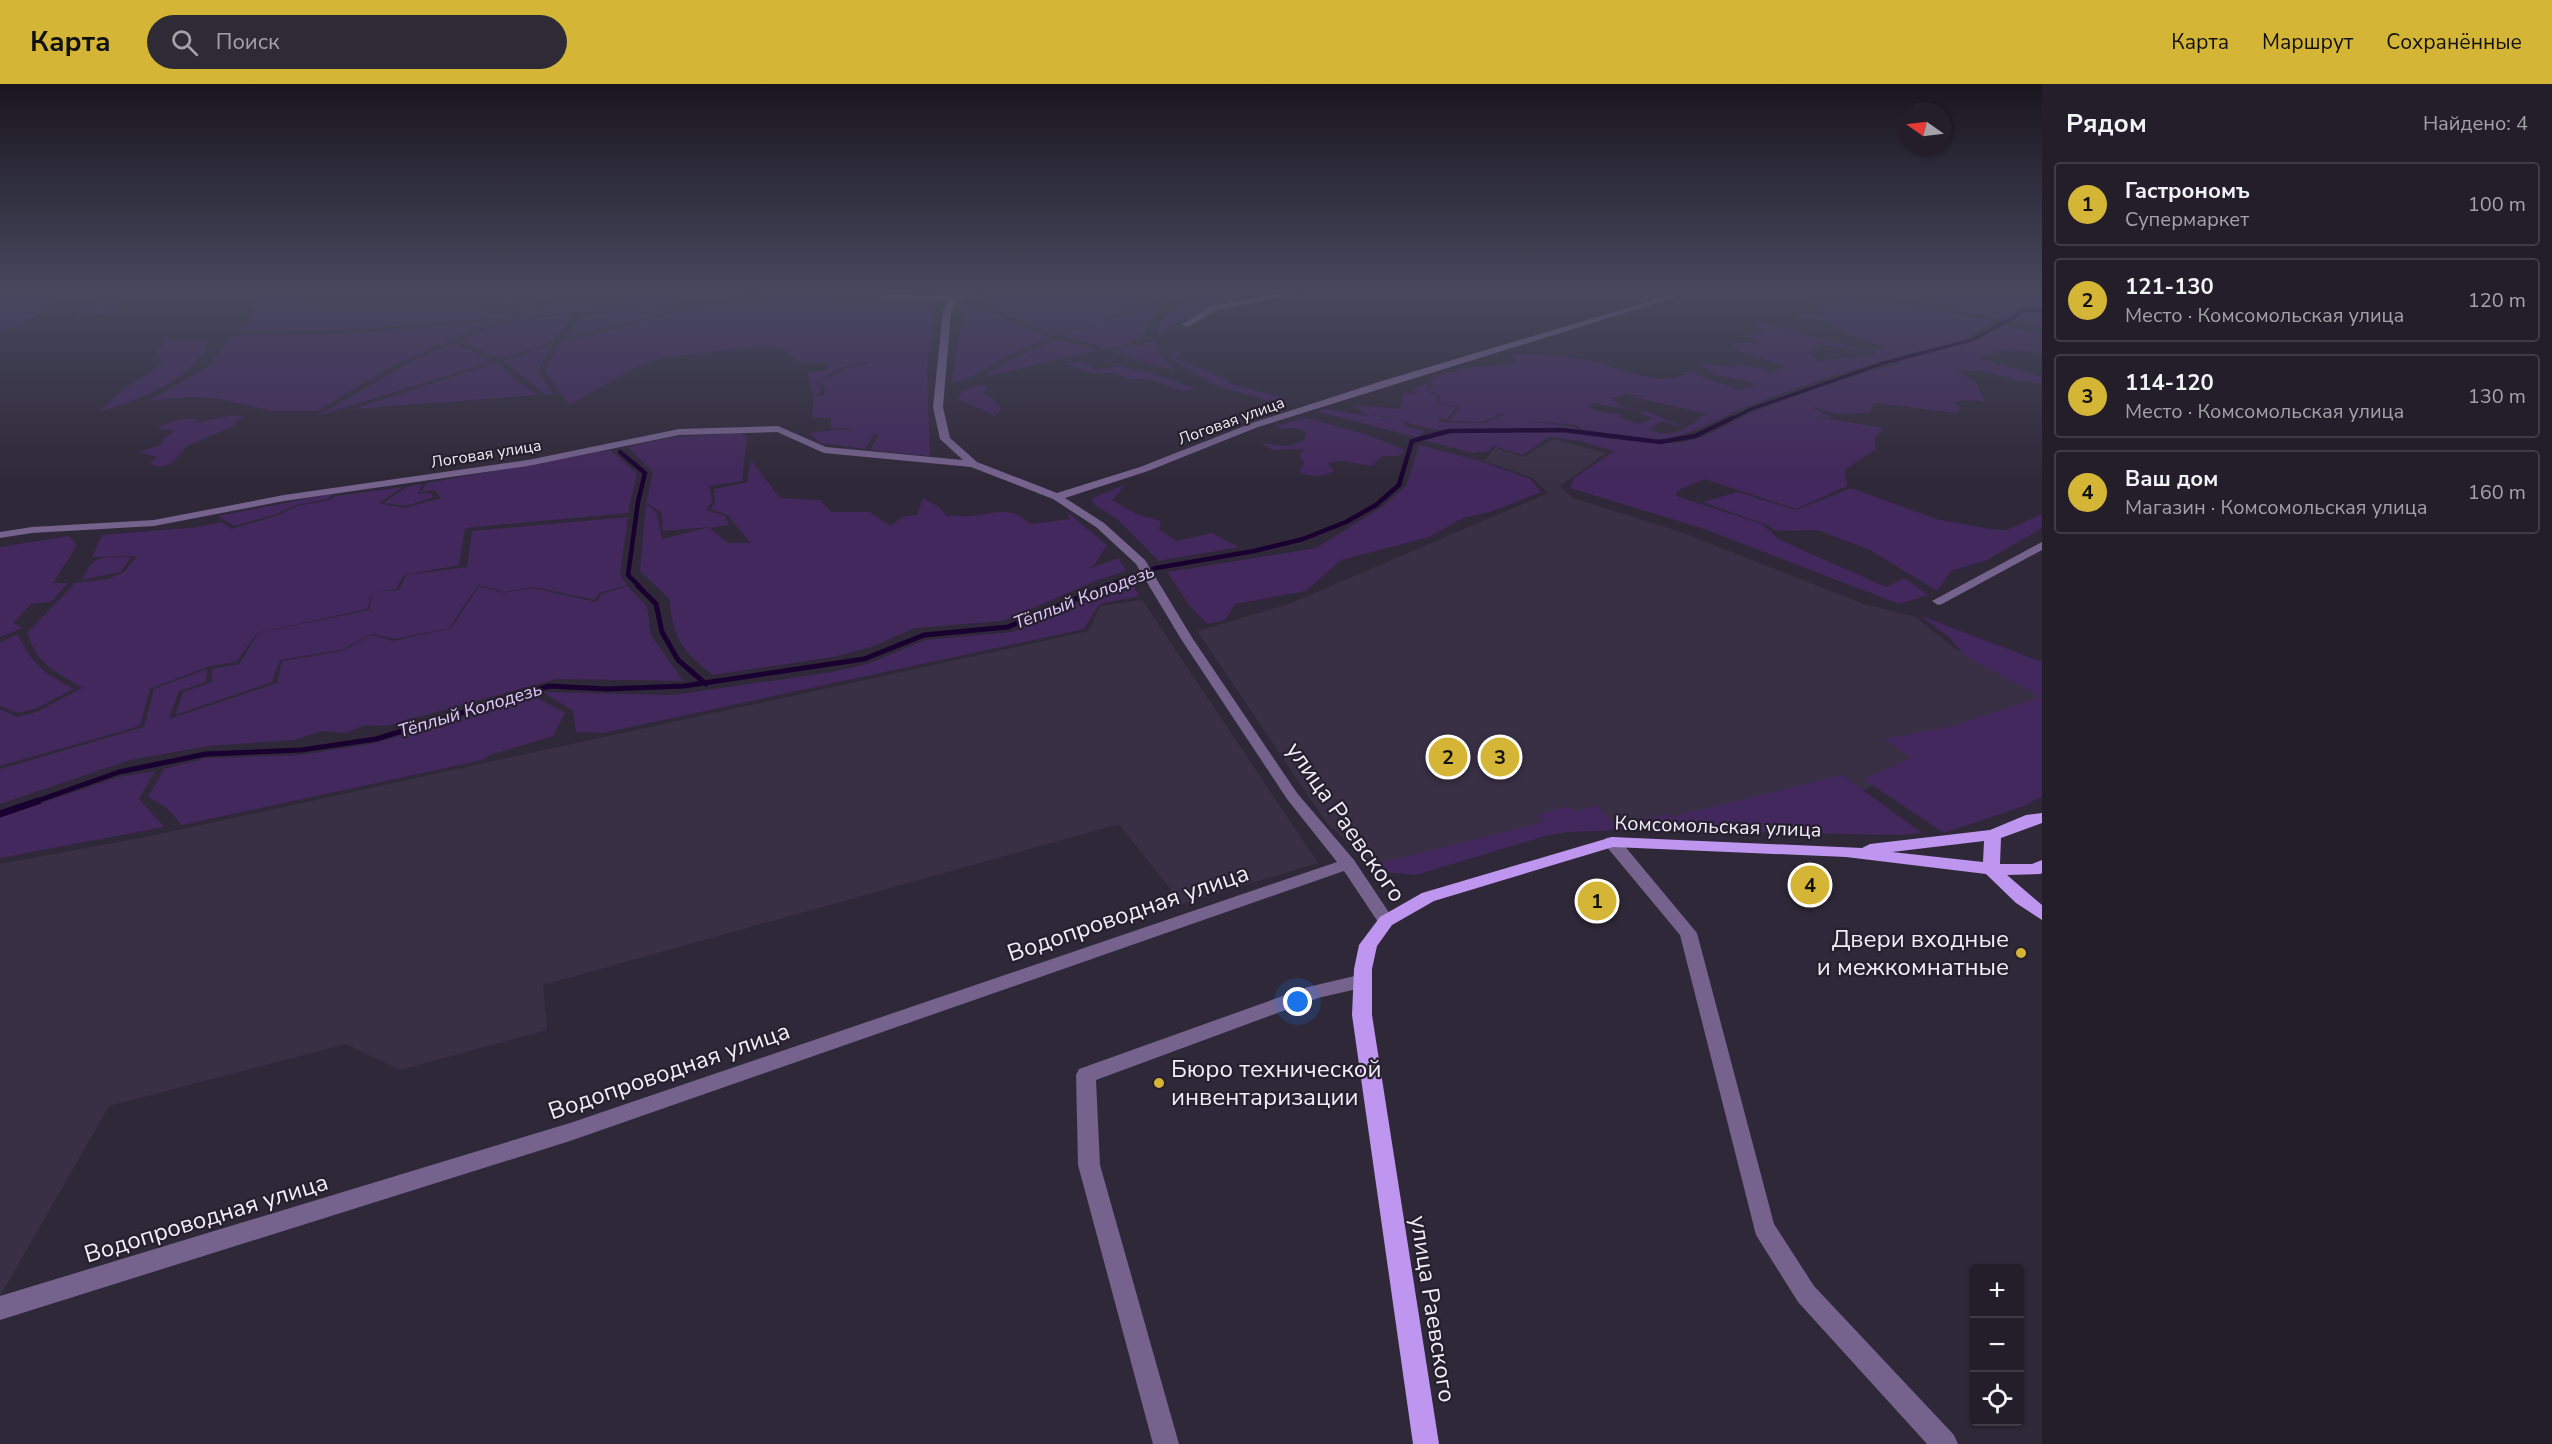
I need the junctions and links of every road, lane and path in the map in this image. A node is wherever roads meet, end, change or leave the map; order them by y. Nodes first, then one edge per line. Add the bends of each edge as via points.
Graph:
1 (943, 354) edge
2 (1478, 354) edge
3 (973, 464) junction
4 (1057, 497) junction
5 (0, 535) edge
6 (2042, 545) edge
7 (1141, 562) joint
8 (1938, 601) dead end
9 (2042, 818) edge
10 (1993, 835) junction
11 (1612, 842) junction
12 (1846, 852) junction
13 (1348, 864) junction
14 (2042, 866) edge
15 (1991, 869) junction
16 (2042, 914) edge
17 (1386, 921) junction
18 (1363, 981) junction
19 (0, 1308) edge
20 (1166, 1444) edge
21 (1426, 1444) edge
22 (1945, 1444) edge

1 - 3 street, Логовая улица via 938,407 945,439
2 - 4 street, Логовая улица via 1255,425 1144,469
3 - 4 street, Логовая улица
3 - 5 street, Логовая улица via 824,450 778,429 679,432 528,463 284,498 154,523
4 - 7 street, Логовая улица via 1100,525
6 - 8 street
7 - 13 street, улица Раевского via 1187,639 1292,796
9 - 10 main road, Комсомольская улица
10 - 12 main road, Комсомольская улица
10 - 15 main road
11 - 12 main road, Комсомольская улица
11 - 17 main road, Комсомольская улица via 1428,897
11 - 22 street via 1688,933 1764,1228 1806,1294
12 - 15 main road, Комсомольская улица
13 - 17 street, улица Раевского
13 - 19 street, Водопроводная улица via 570,1132
14 - 15 main road, Комсомольская улица via 2034,870
15 - 16 main road
17 - 18 main road, улица Раевского via 1368,945
18 - 20 street via 1315,992 1086,1075 1089,1165
18 - 21 main road, улица Раевского via 1362,1015 1369,1067

